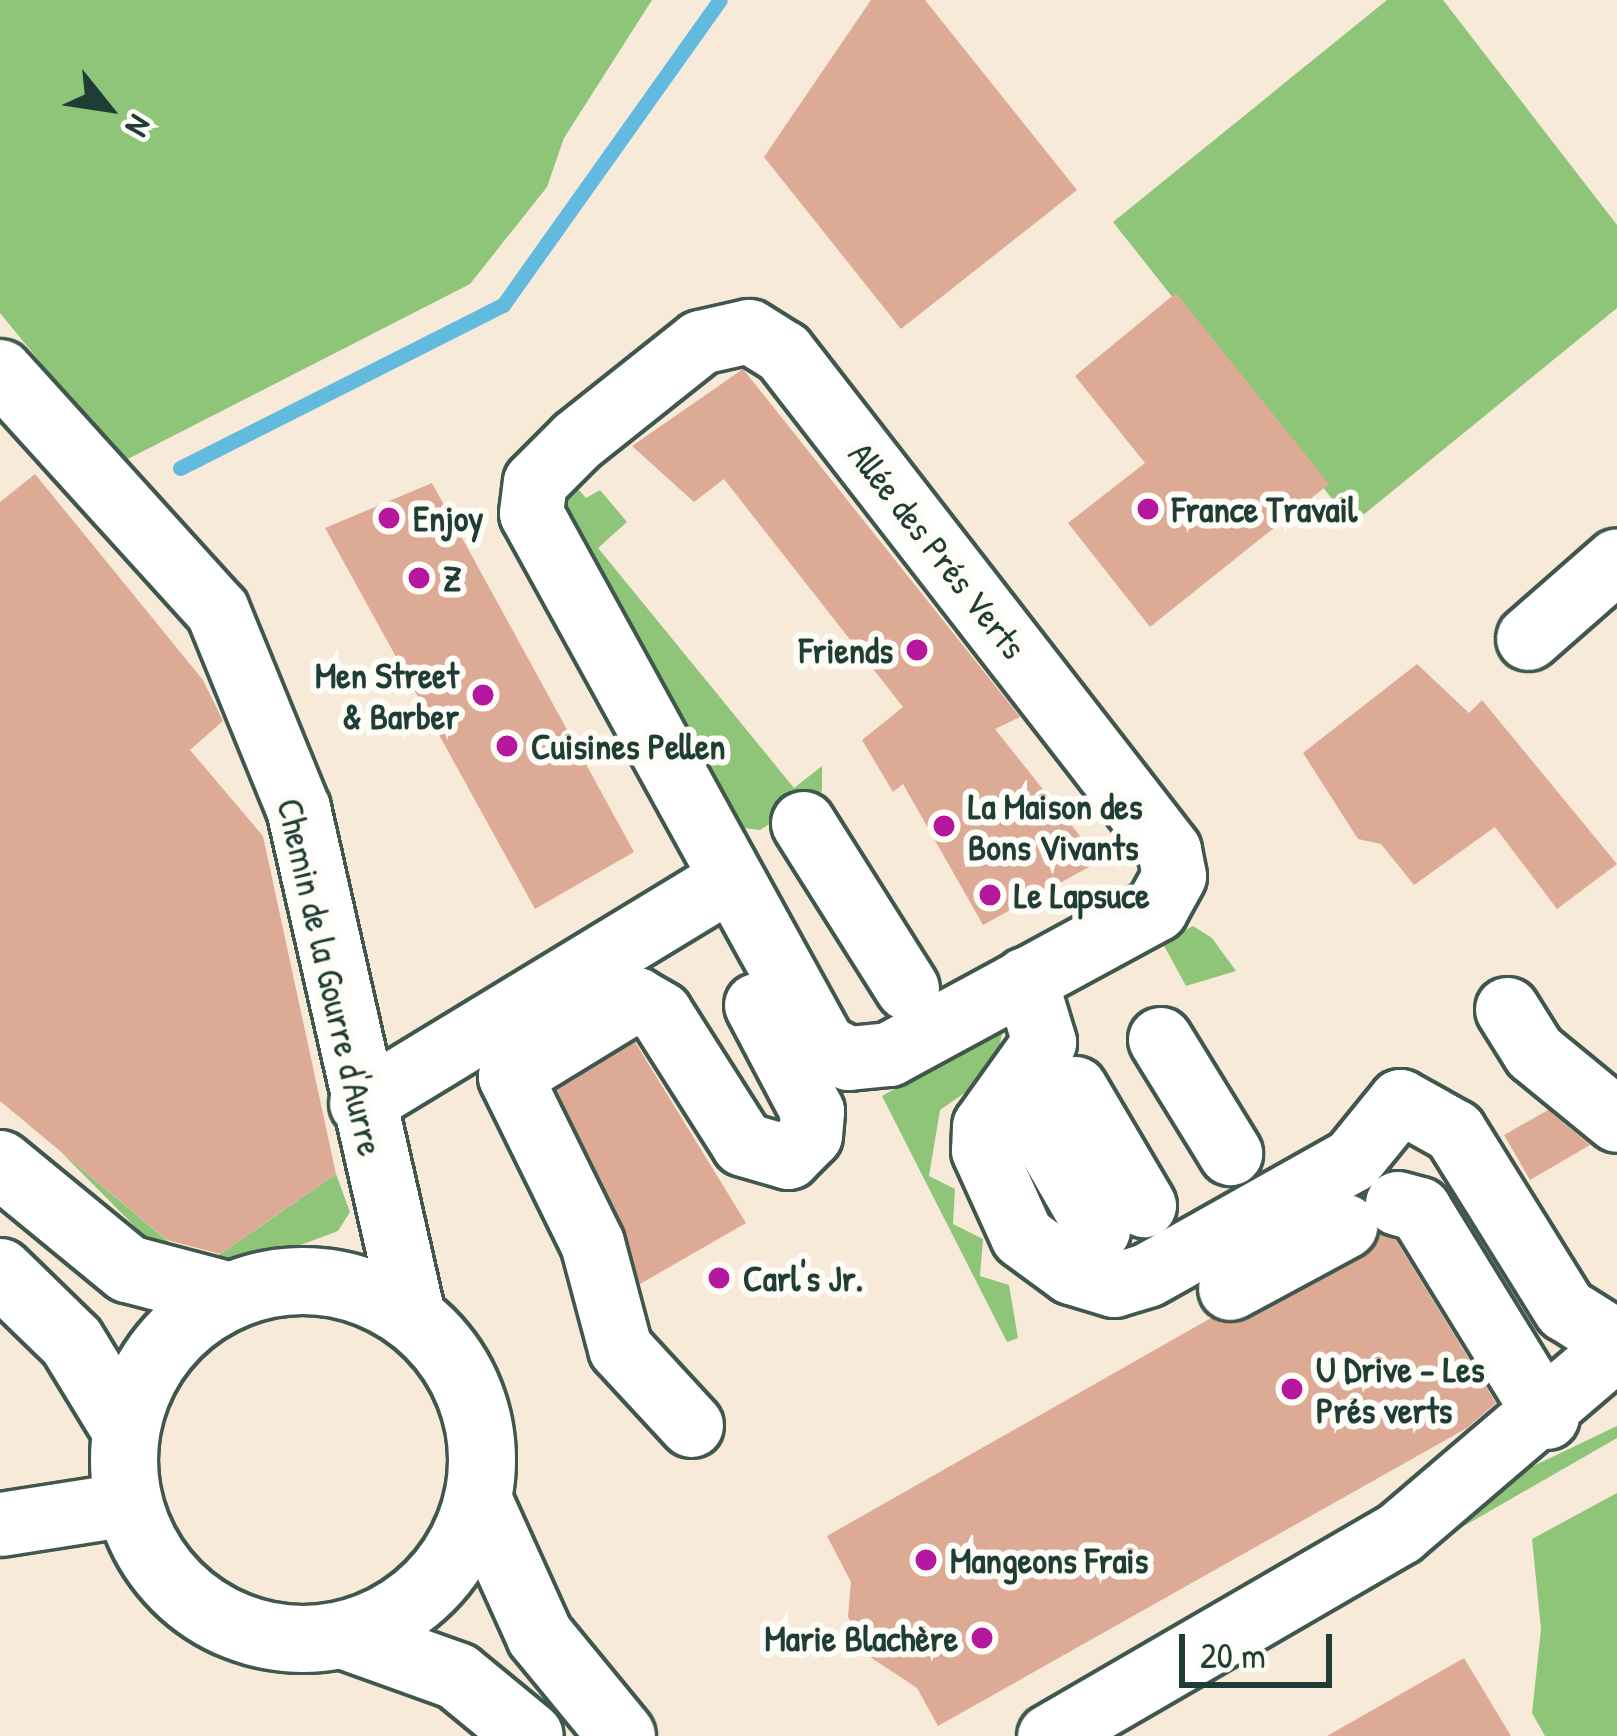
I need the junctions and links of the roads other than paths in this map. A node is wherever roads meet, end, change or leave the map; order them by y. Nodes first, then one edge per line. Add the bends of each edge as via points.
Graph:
1 (0, 371) edge
2 (1617, 560) edge
3 (1528, 638) dead end
4 (802, 824) dead end
5 (708, 892) junction
6 (1025, 979) junction
7 (908, 988) dead end
8 (1507, 1009) dead end
9 (1160, 1039) dead end
10 (361, 1103) junction
11 (1055, 1105) dead end
12 (1617, 1120) edge
13 (1229, 1153) dead end
14 (0, 1164) edge
15 (1121, 1217) dead end
16 (0, 1272) edge
17 (1230, 1288) dead end
18 (227, 1295) junction
19 (413, 1316) junction
20 (1617, 1345) edge
21 (1547, 1418) junction
22 (691, 1424) dead end
23 (125, 1429) junction
24 (479, 1501) junction
25 (128, 1504) junction
26 (0, 1524) edge
27 (345, 1636) junction
28 (530, 1736) edge
29 (622, 1736) edge
30 (1049, 1736) edge

1 - 10 street, Chemin de la Gourre d'Aurre via 217,610 298,808
2 - 3 street
4 - 7 street
5 - 6 street, Allée des Prés Verts via 824,1046 848,1058 889,1054
5 - 6 street, Allée des Prés Verts via 531,513 535,482 577,440 700,342 749,331 783,352 1169,850 1174,876 1156,909
5 - 10 street
5 - 22 street via 812,1111 800,1148 774,1159 743,1144 659,1013 636,999 509,1076 592,1243 620,1348
6 - 20 street via 1044,1042 984,1126 983,1150 1022,1236 1071,1272 1114,1285 1147,1275 1352,1160 1400,1101 1454,1131 1565,1309
8 - 12 street via 1534,1052
9 - 13 street
10 - 19 street, Chemin de la Gourre d'Aurre
11 - 15 street
14 - 18 main road via 128,1269
16 - 23 main road via 72,1342
17 - 21 street via 1371,1214 1419,1209
18 - 19 main road via 313,1281 356,1286
18 - 23 main road via 180,1328 144,1374
19 - 24 main road via 459,1367 482,1432
20 - 21 street
21 - 30 street via 1399,1533
23 - 25 main road
24 - 27 main road via 452,1562 406,1609
24 - 29 main road via 540,1636
25 - 26 street
25 - 27 main road via 152,1559 192,1602 244,1631
27 - 28 main road via 457,1676

